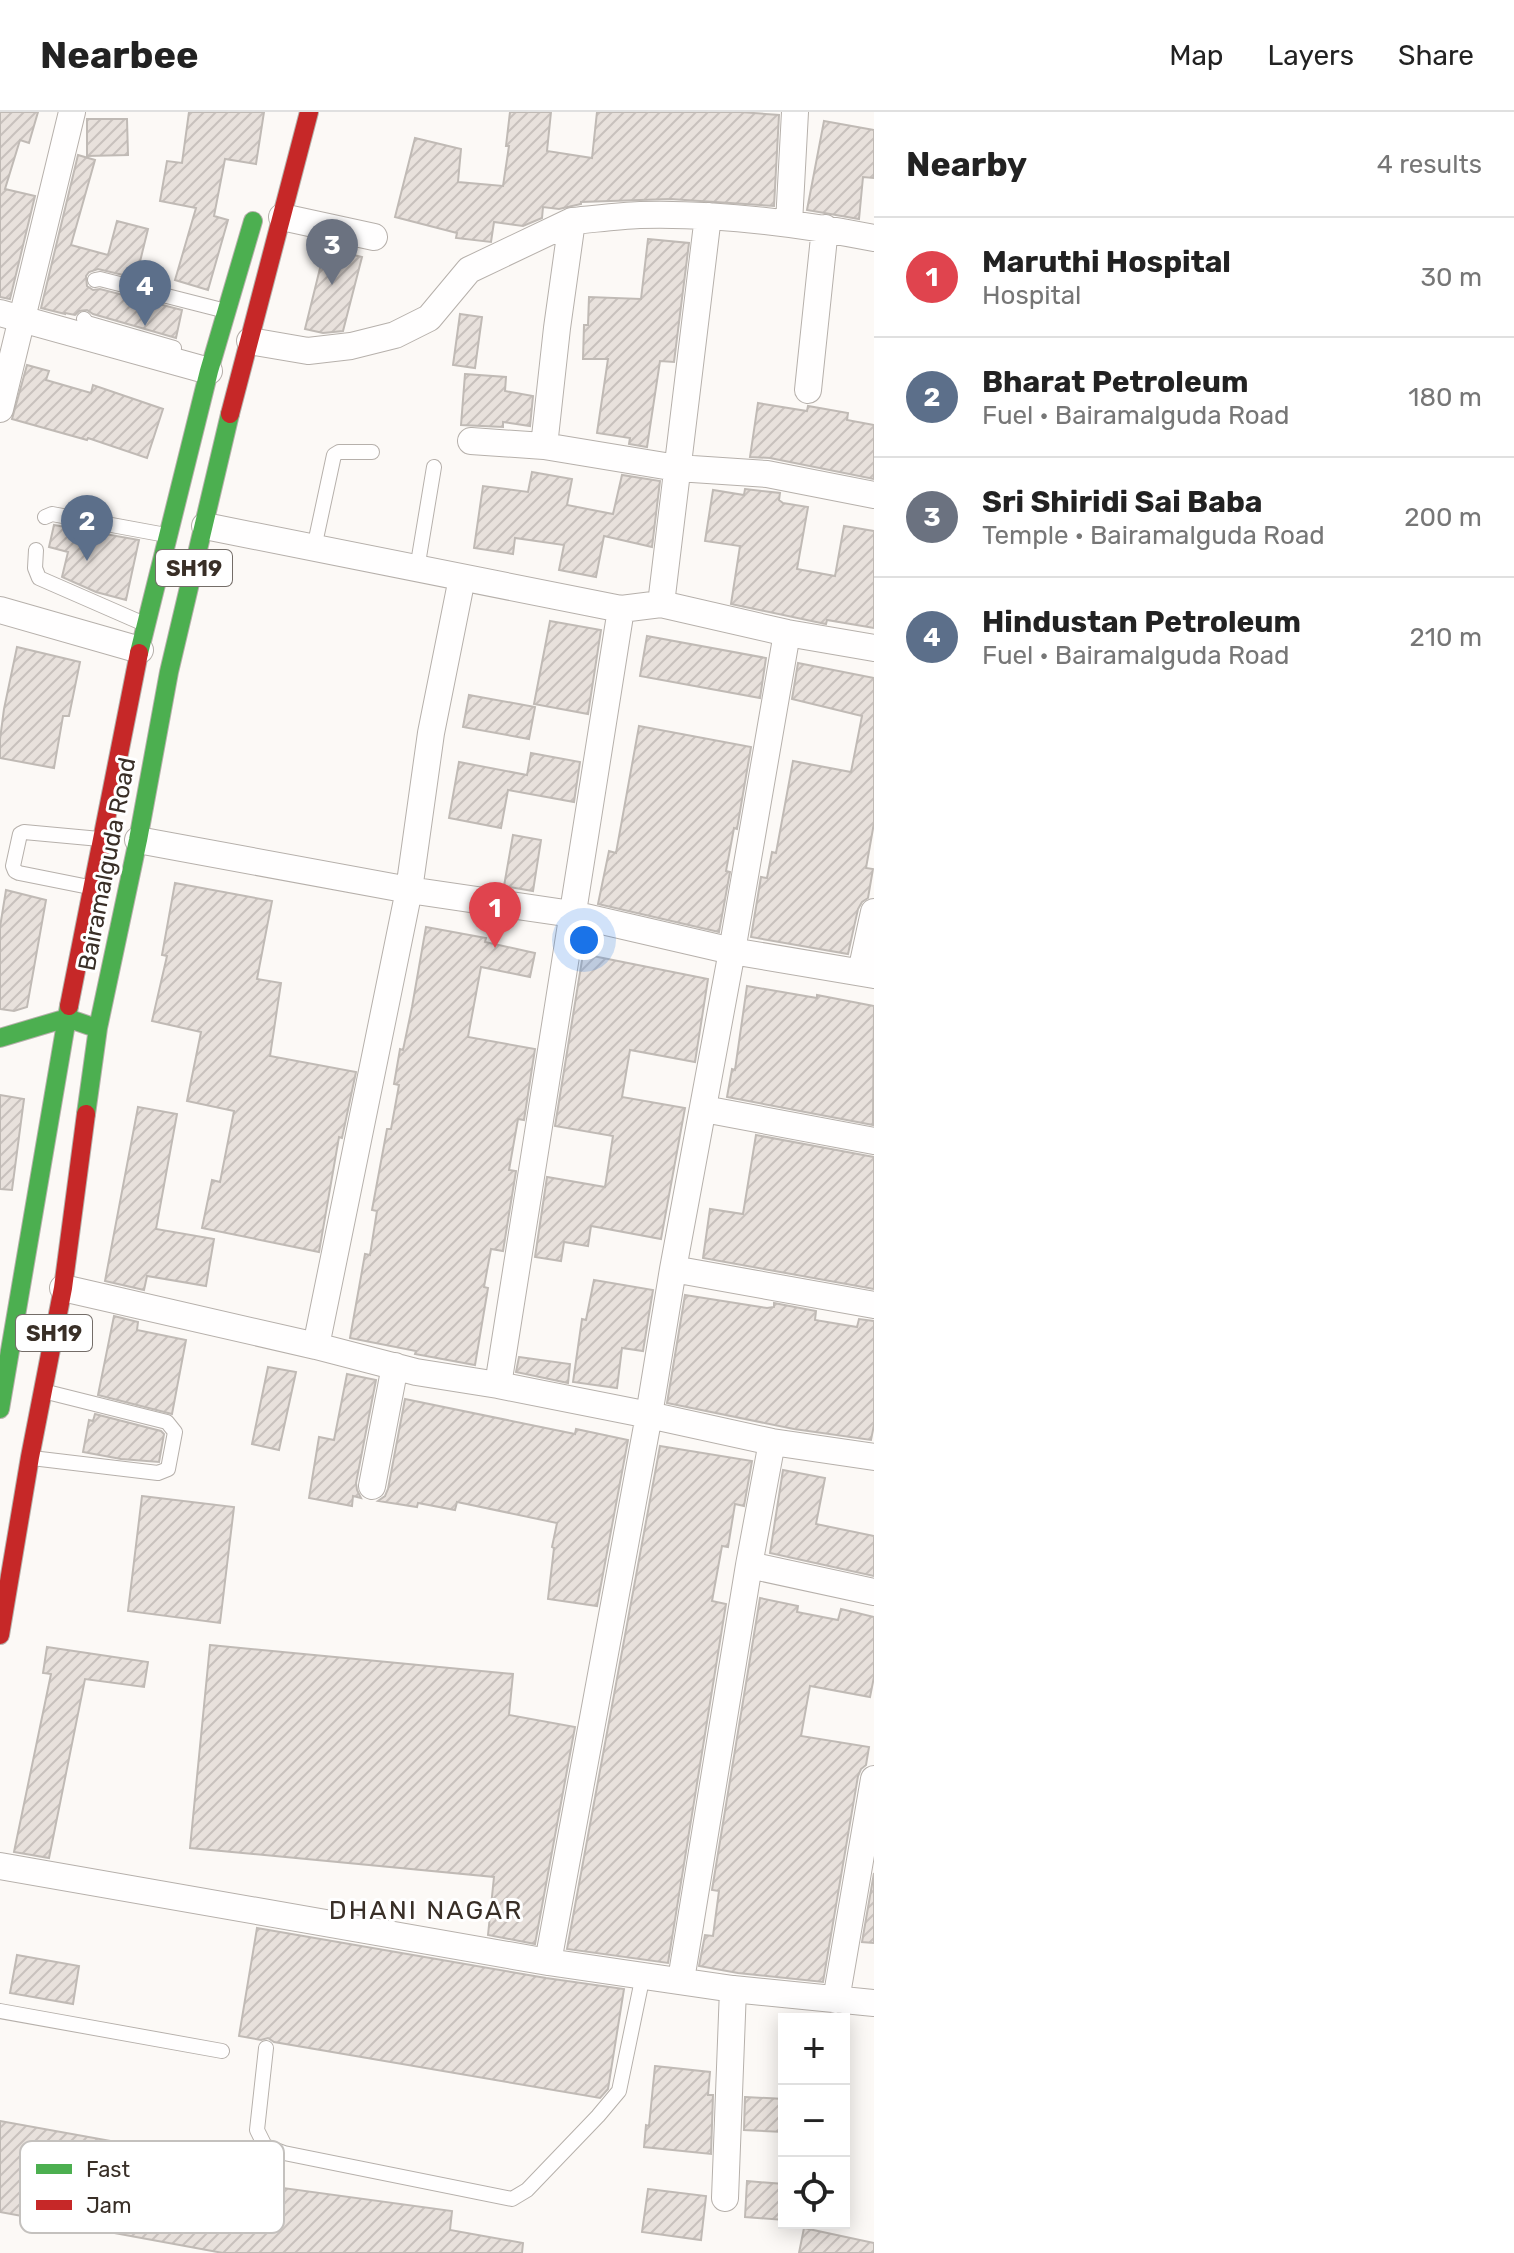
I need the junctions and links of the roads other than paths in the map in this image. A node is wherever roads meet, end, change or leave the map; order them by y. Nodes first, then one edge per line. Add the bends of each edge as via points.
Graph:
1 (72, 112) edge
2 (309, 112) edge
3 (795, 112) edge
4 (258, 204) dead end
5 (708, 216) junction
6 (282, 217) junction
7 (572, 221) junction
8 (789, 223) junction
9 (825, 228) junction
10 (374, 237) dead end
11 (874, 238) edge
12 (95, 280) dead end
13 (226, 311) junction
14 (11, 316) edge
15 (84, 319) dead end
16 (250, 341) junction
17 (211, 365) junction
18 (808, 390) dead end
19 (0, 409) edge
20 (471, 441) dead end
21 (544, 446) junction
22 (372, 452) dead end
23 (434, 467) dead end
24 (677, 468) junction
25 (874, 495) edge
26 (45, 517) dead end
27 (205, 526) junction
28 (168, 535) junction
29 (314, 548) junction
30 (36, 550) dead end
31 (417, 569) junction
32 (462, 578) junction
33 (661, 604) junction
34 (621, 609) junction
35 (0, 610) edge
36 (787, 633) junction
37 (143, 637) junction
38 (874, 648) edge
39 (103, 839) junction
40 (138, 840) junction
41 (93, 888) junction
42 (409, 890) junction
43 (874, 912) edge
44 (572, 914) junction
45 (732, 951) junction
46 (868, 974) edge
47 (67, 1018) junction
48 (98, 1028) junction
49 (0, 1038) edge
50 (704, 1109) junction
51 (874, 1141) edge
52 (673, 1269) junction
53 (63, 1288) junction
54 (874, 1305) edge
55 (316, 1346) junction
56 (395, 1366) junction
57 (498, 1385) junction
58 (43, 1391) junction
59 (0, 1409) edge
60 (649, 1415) junction
61 (772, 1442) junction
62 (30, 1457) junction
63 (874, 1457) edge
64 (372, 1486) dead end
65 (749, 1565) junction
66 (874, 1592) edge
67 (0, 1635) edge
68 (874, 1779) edge
69 (0, 1866) edge
70 (548, 1962) junction
71 (643, 1975) junction
72 (681, 1980) junction
73 (733, 1989) junction
74 (836, 2000) junction
75 (874, 2003) edge
76 (0, 2011) edge
77 (266, 2048) dead end
78 (222, 2051) dead end
79 (262, 2141) edge
80 (284, 2153) edge
81 (725, 2198) dead end

1 - 14 street
2 - 6 main road, Bairamalguda Road / SH19
3 - 8 street
4 - 13 main road, Bairamalguda Road / SH19
5 - 7 street
5 - 8 street
5 - 24 street
6 - 10 street
6 - 16 main road, Bairamalguda Road / SH19
7 - 16 street via 469,270 429,318 395,335 308,351
7 - 21 street
8 - 9 street
9 - 11 street
9 - 18 street
12 - 13 lane
13 - 17 main road, Bairamalguda Road / SH19
14 - 17 street
14 - 19 street
15 - 17 lane
16 - 27 main road, Bairamalguda Road / SH19
17 - 28 main road, Bairamalguda Road / SH19
20 - 21 street
21 - 24 street
22 - 29 lane via 334,455
23 - 31 lane
24 - 25 street via 767,474
24 - 33 street
26 - 28 lane
27 - 29 street
27 - 40 main road, Bairamalguda Road / SH19 via 169,672
28 - 37 main road, Bairamalguda Road / SH19
29 - 31 street
30 - 37 lane via 39,578
31 - 32 street
32 - 34 street
32 - 42 street via 431,733
33 - 34 street
33 - 36 street
34 - 44 street
35 - 37 street
36 - 38 street
36 - 45 street
37 - 39 main road, Bairamalguda Road / SH19
39 - 41 main road, Bairamalguda Road / SH19
39 - 41 lane via 24,832 13,866 19,873
40 - 42 street
40 - 48 main road, Bairamalguda Road / SH19
41 - 47 main road, Bairamalguda Road / SH19
42 - 44 street
42 - 55 street
43 - 46 street
44 - 45 street
44 - 57 street
45 - 46 street
45 - 50 street
47 - 48 main road
47 - 49 main road
47 - 59 main road, Bairamalguda Road / SH19
48 - 53 main road, Bairamalguda Road / SH19
50 - 51 street
50 - 52 street
52 - 54 street
52 - 60 street
53 - 55 street
53 - 58 main road, Bairamalguda Road / SH19
55 - 56 street
56 - 57 street
56 - 64 street
57 - 60 street
58 - 62 main road, Bairamalguda Road / SH19
58 - 62 lane via 167,1422 175,1432 168,1469 158,1473
60 - 61 street
60 - 70 street
61 - 63 street
61 - 65 street
62 - 67 main road, Bairamalguda Road / SH19
65 - 66 street
65 - 72 street
68 - 74 street
69 - 70 street
70 - 71 street
71 - 72 street
71 - 80 lane via 619,2091 527,2190 512,2199
72 - 73 street
73 - 74 street
73 - 81 street
74 - 75 street
76 - 78 lane
77 - 79 lane via 257,2130

